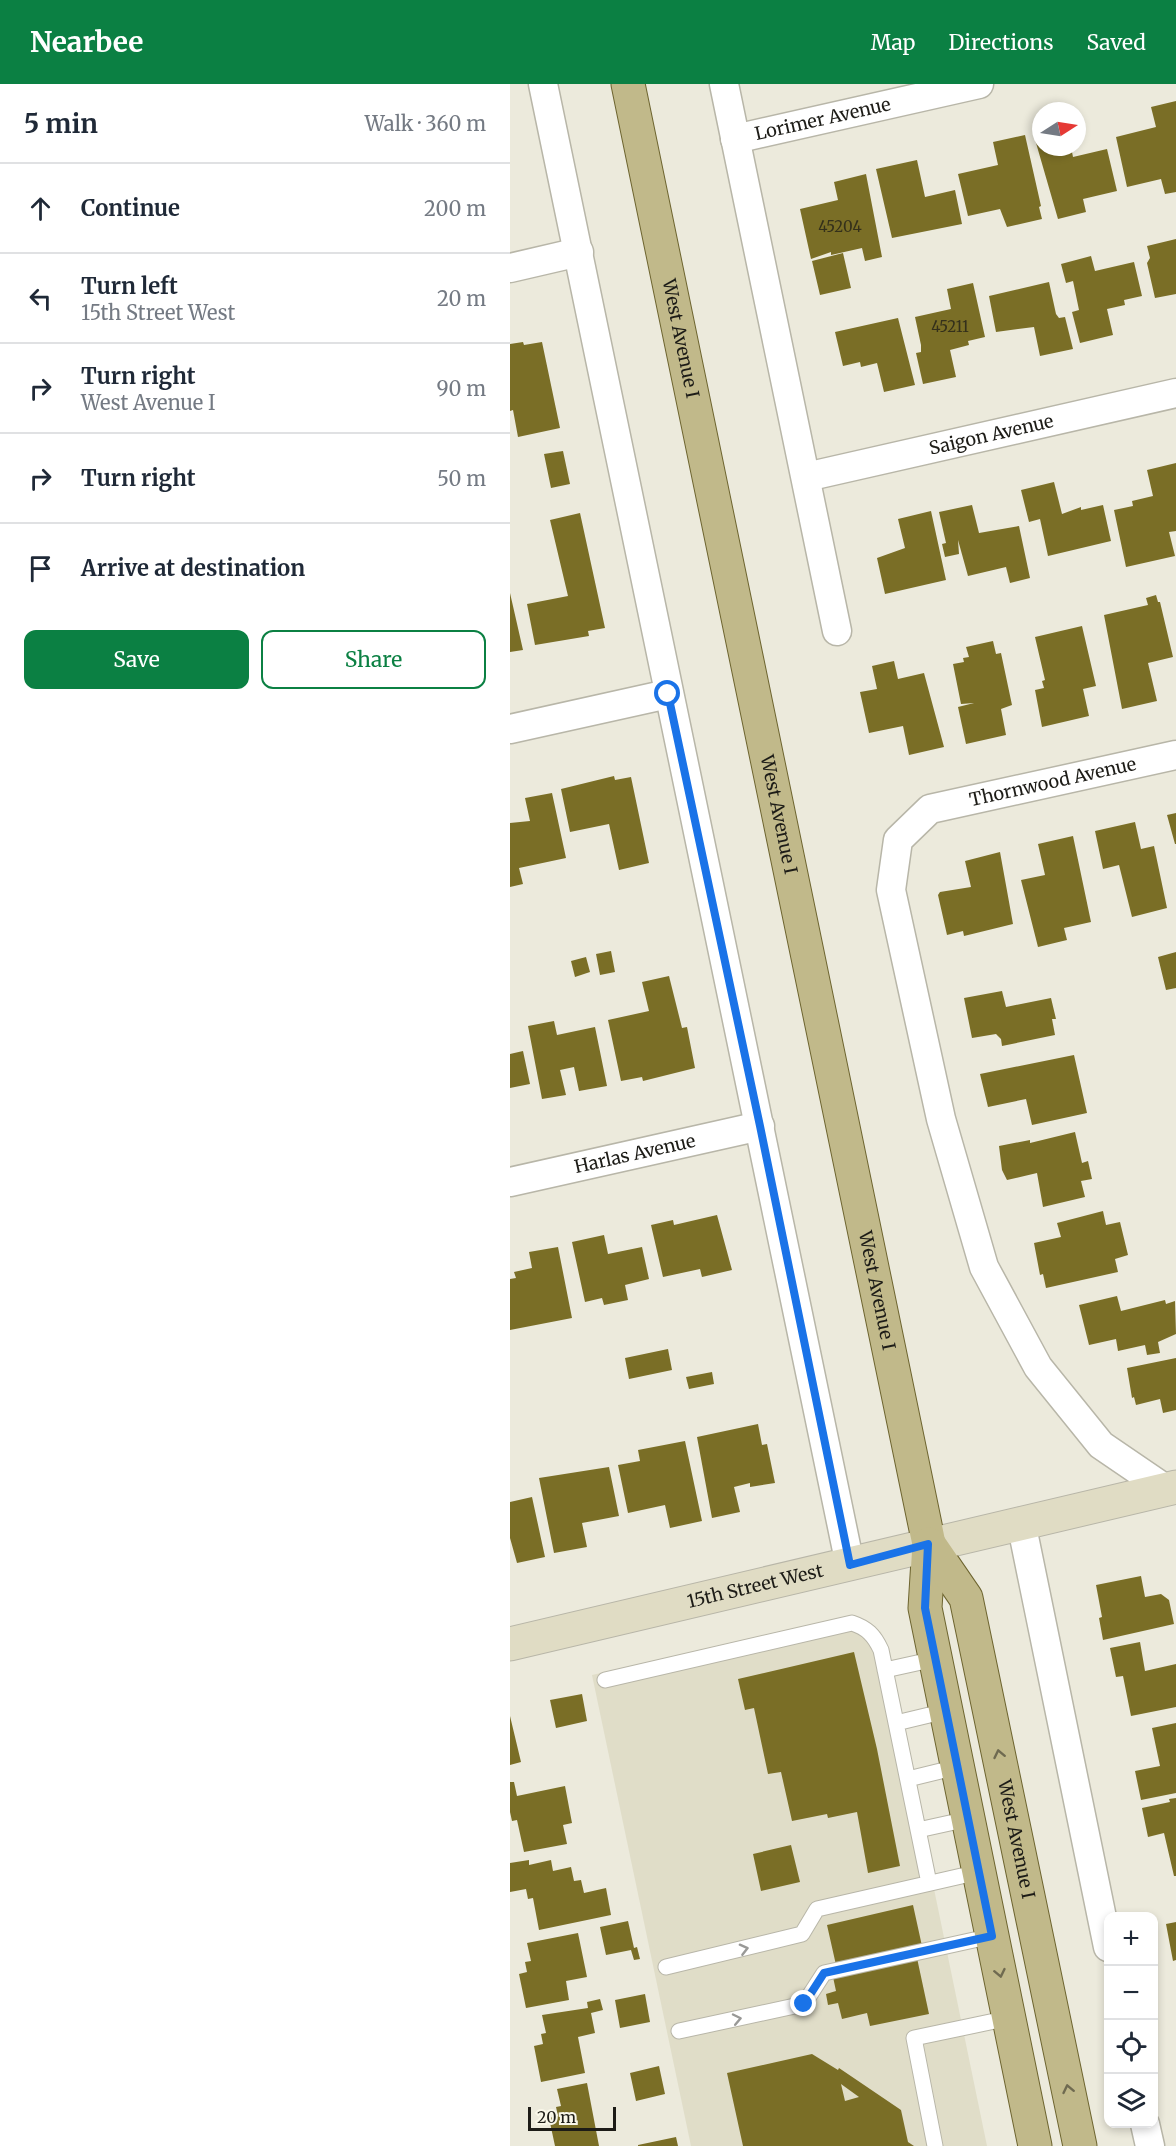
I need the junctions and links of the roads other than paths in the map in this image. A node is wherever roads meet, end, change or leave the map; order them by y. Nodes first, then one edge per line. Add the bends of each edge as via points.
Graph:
1 (543, 84) edge
2 (628, 84) edge
3 (724, 84) edge
4 (979, 84) edge
5 (735, 140) junction
6 (579, 252) junction
7 (510, 268) edge
8 (1176, 393) edge
9 (806, 477) junction
10 (837, 631) dead end
11 (668, 694) junction
12 (510, 729) edge
13 (1176, 755) edge
14 (760, 1126) junction
15 (510, 1182) edge
16 (1171, 1488) edge
17 (1020, 1522) junction
18 (928, 1544) junction
19 (850, 1565) junction
20 (510, 1644) edge
21 (935, 1659) junction
22 (885, 1670) junction
23 (605, 1680) dead end
24 (946, 1711) junction
25 (896, 1723) junction
26 (957, 1767) junction
27 (908, 1779) junction
28 (968, 1819) junction
29 (918, 1830) junction
30 (978, 1872) junction
31 (929, 1883) junction
32 (1104, 1928) edge
33 (992, 1936) junction
34 (666, 1967) dead end
35 (1009, 2018) junction
36 (680, 2031) dead end
37 (1146, 2128) edge
38 (935, 2146) edge
39 (1035, 2146) edge
40 (1080, 2146) edge
41 (1150, 2146) edge

1 - 6 street
2 - 18 main road, West Avenue I
3 - 5 street
4 - 5 street, Lorimer Avenue
5 - 9 street
6 - 7 street
6 - 11 street
8 - 9 street, Saigon Avenue
9 - 10 street
11 - 12 street
11 - 14 street
13 - 16 street, Thornwood Avenue via 930,809 898,840 891,890 941,1119 984,1267 1038,1367 1101,1445
14 - 15 street, Harlas Avenue
14 - 19 street
16 - 17 street, 15th Street West
17 - 18 street, 15th Street West
17 - 32 street
18 - 19 street, 15th Street West
18 - 21 main road, West Avenue I via 925,1608
40 -> 18 main road, West Avenue I via 966,1598
19 - 20 street, 15th Street West
21 - 22 lane
21 - 24 main road, West Avenue I
22 - 23 lane via 874,1637 865,1627 852,1623
22 - 25 lane
24 - 25 lane
24 - 26 main road, West Avenue I
25 - 27 lane
26 - 27 lane
26 - 28 main road, West Avenue I
27 - 29 lane
28 - 29 lane
28 - 30 main road, West Avenue I
29 - 31 lane
30 - 31 lane
30 - 33 main road, West Avenue I
34 -> 31 lane via 802,1934 817,1909
33 -> 35 main road, West Avenue I
36 -> 33 lane via 804,2004 824,1973
35 - 38 lane via 914,2038
35 - 39 main road, West Avenue I
37 - 41 street

